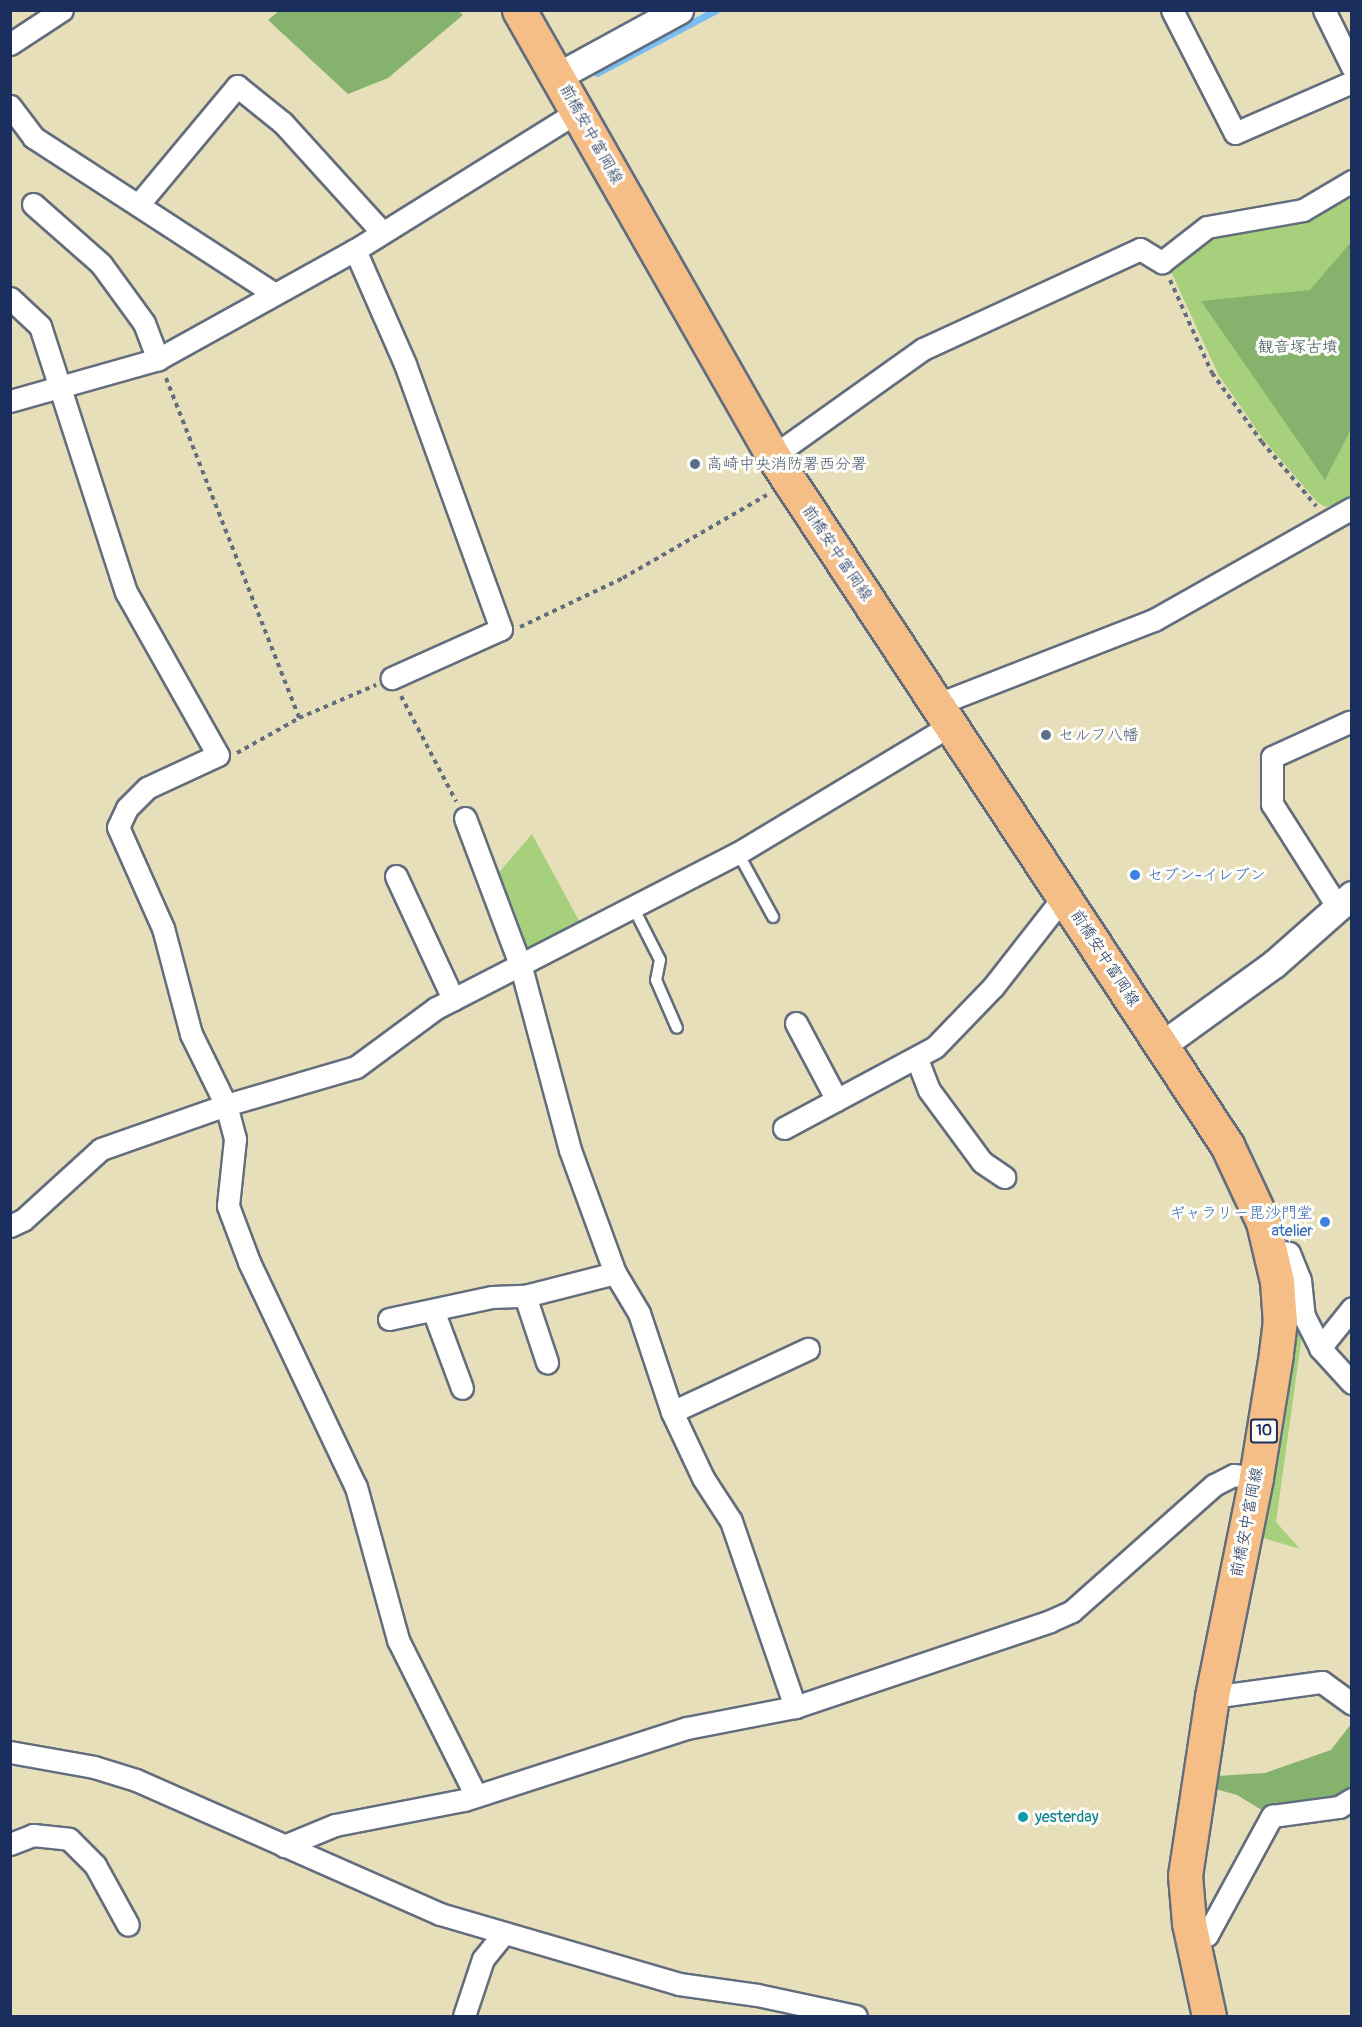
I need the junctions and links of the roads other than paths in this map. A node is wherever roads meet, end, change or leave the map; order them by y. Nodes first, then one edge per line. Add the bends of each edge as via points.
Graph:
1 (62, 10) edge
2 (519, 10) edge
3 (679, 10) edge
4 (1173, 10) edge
5 (1324, 10) edge
6 (10, 44) edge
7 (1352, 67) edge
8 (558, 76) junction
9 (1352, 82) edge
10 (10, 106) edge
11 (578, 111) junction
12 (1352, 182) edge
13 (33, 204) dead end
14 (138, 205) junction
15 (382, 232) junction
16 (355, 250) junction
17 (273, 293) junction
18 (10, 298) edge
19 (158, 359) junction
20 (62, 387) junction
21 (10, 401) edge
22 (781, 469) junction
23 (1352, 508) edge
24 (392, 678) road end
25 (944, 714) junction
26 (1347, 718) edge
27 (465, 818) road end
28 (738, 853) junction
29 (396, 876) dead end
30 (1064, 896) junction
31 (1344, 901) edge
32 (634, 909) junction
33 (773, 917) dead end
34 (521, 967) junction
35 (453, 999) junction
36 (796, 1023) dead end
37 (677, 1028) dead end
38 (1162, 1045) junction
39 (917, 1059) junction
40 (837, 1100) junction
41 (226, 1105) junction
42 (784, 1128) dead end
43 (1004, 1177) dead end
44 (10, 1226) edge
45 (1270, 1251) junction
46 (615, 1273) junction
47 (525, 1296) junction
48 (1352, 1308) edge
49 (433, 1310) junction
50 (389, 1319) dead end
51 (1320, 1348) junction
52 (808, 1349) dead end
53 (547, 1362) dead end
54 (1352, 1383) edge
55 (462, 1388) dead end
56 (672, 1412) junction
57 (1256, 1478) junction
58 (1212, 1697) junction
59 (1352, 1704) edge
60 (795, 1707) junction
61 (10, 1752) edge
62 (476, 1796) junction
63 (1352, 1799) edge
64 (10, 1844) edge
65 (284, 1846) junction
66 (128, 1925) dead end
67 (504, 1933) junction
68 (1192, 1940) junction
69 (464, 2016) edge
70 (856, 2016) edge
71 (1209, 2016) edge

1 - 6 street
2 - 8 main road, 前橋安中富岡線 / 10
3 - 8 street
4 - 9 street via 1235,133
5 - 7 street
8 - 11 main road, 前橋安中富岡線 / 10
10 - 14 street via 33,137
11 - 15 street
11 - 22 main road, 前橋安中富岡線 / 10
12 - 22 street via 1303,210 1207,227 1162,262 1140,249 923,350
13 - 19 street via 101,264 144,323
14 - 15 street via 237,86 283,123
14 - 17 street
15 - 16 street
16 - 17 street
16 - 24 street via 405,364 501,629
17 - 19 street
18 - 20 street via 40,326
19 - 20 street
20 - 21 street
20 - 41 street via 126,592 218,755 147,788 127,808 118,827 163,928 191,1034
22 - 25 main road, 前橋安中富岡線 / 10
23 - 25 street via 1154,620
25 - 28 street
25 - 30 main road, 前橋安中富岡線 / 10
26 - 31 street via 1272,757 1272,804
27 - 34 street
28 - 32 street
28 - 33 lane
29 - 35 street
30 - 38 main road, 前橋安中富岡線 / 10
30 - 39 street via 952,1031
31 - 38 street via 1274,964
32 - 34 street
32 - 37 lane via 660,960 656,980
34 - 35 street
34 - 46 street via 570,1150
35 - 41 street via 419,1018 376,1056 356,1067
36 - 40 street
38 - 45 main road, 前橋安中富岡線 / 10 via 1236,1163 1263,1222
39 - 40 street
39 - 43 street via 929,1090 982,1162
40 - 42 street
41 - 44 street via 101,1149 23,1220
41 - 62 street via 235,1139 228,1206 249,1262 356,1487 398,1640
45 - 51 street via 1289,1253 1300,1280 1304,1316
45 - 57 main road, 前橋安中富岡線 / 10 via 1280,1320
46 - 47 street
46 - 56 street via 639,1313
47 - 49 street via 492,1297
47 - 53 street
48 - 51 street
49 - 50 street
49 - 55 street
51 - 54 street
52 - 56 street
56 - 60 street via 730,1521
57 - 58 main road, 前橋安中富岡線 / 10
57 - 60 street via 1234,1474 1214,1485 1072,1611
58 - 59 street via 1322,1682
58 - 68 main road, 前橋安中富岡線 / 10 via 1188,1833 1185,1875
60 - 62 street via 687,1728
61 - 65 street via 94,1767 136,1780
62 - 65 street via 335,1825
63 - 68 street via 1339,1807 1272,1816 1207,1935
64 - 66 street via 33,1835 69,1839 95,1865
65 - 67 street via 440,1914
67 - 69 street via 483,1959
67 - 70 street via 679,1984 757,1995
68 - 71 main road, 前橋安中富岡線 / 10

